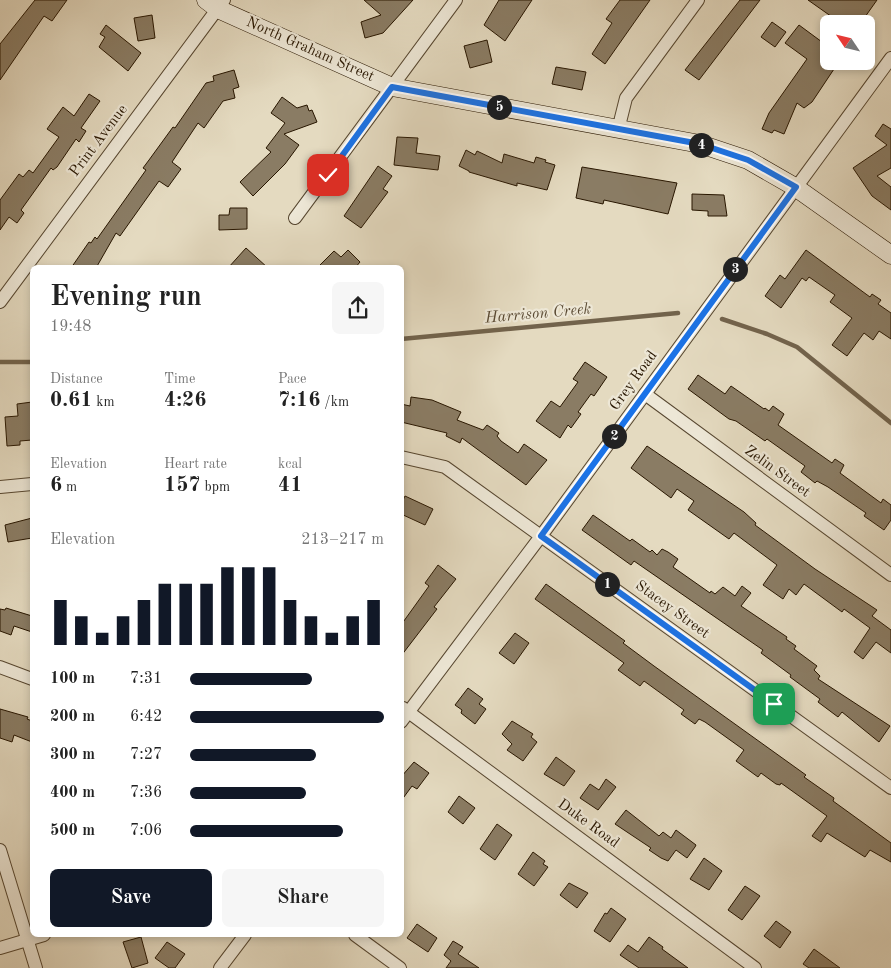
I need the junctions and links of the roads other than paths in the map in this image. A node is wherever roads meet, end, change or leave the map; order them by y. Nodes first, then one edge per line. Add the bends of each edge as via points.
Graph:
1 (456, 0) edge
2 (698, 0) edge
3 (216, 3) edge
4 (891, 58) edge
5 (392, 87) junction
6 (618, 130) junction
7 (796, 187) junction
8 (295, 218) dead end
9 (891, 255) edge
10 (0, 302) edge
11 (645, 394) junction
12 (404, 458) edge
13 (30, 484) edge
14 (0, 487) edge
15 (541, 536) junction
16 (891, 575) edge
17 (0, 667) edge
18 (30, 678) edge
19 (404, 714) edge
20 (891, 788) edge
21 (0, 850) edge
22 (38, 937) edge
23 (243, 937) edge
24 (358, 937) edge
25 (28, 940) junction
26 (0, 948) edge
27 (36, 968) edge
28 (220, 968) edge
29 (400, 968) edge
30 (755, 968) edge

1 - 5 street
2 - 6 street via 626,98
3 - 5 main road, North Graham Street
3 - 10 street, Print Avenue
4 - 7 street, Grey Road
5 - 6 main road, North Graham Street
5 - 8 street
6 - 7 main road, North Graham Street via 700,144 748,160
7 - 9 main road, North Graham Street
7 - 11 street, Grey Road
11 - 15 street, Grey Road
11 - 16 street, Zelin Street
12 - 15 street, Stacey Street via 445,467
13 - 14 street
15 - 19 street, Grey Road
15 - 20 street, Stacey Street
17 - 18 street
19 - 30 street, Duke Road
21 - 25 street
22 - 25 street
23 - 28 street
24 - 29 street
25 - 26 street
25 - 27 street

